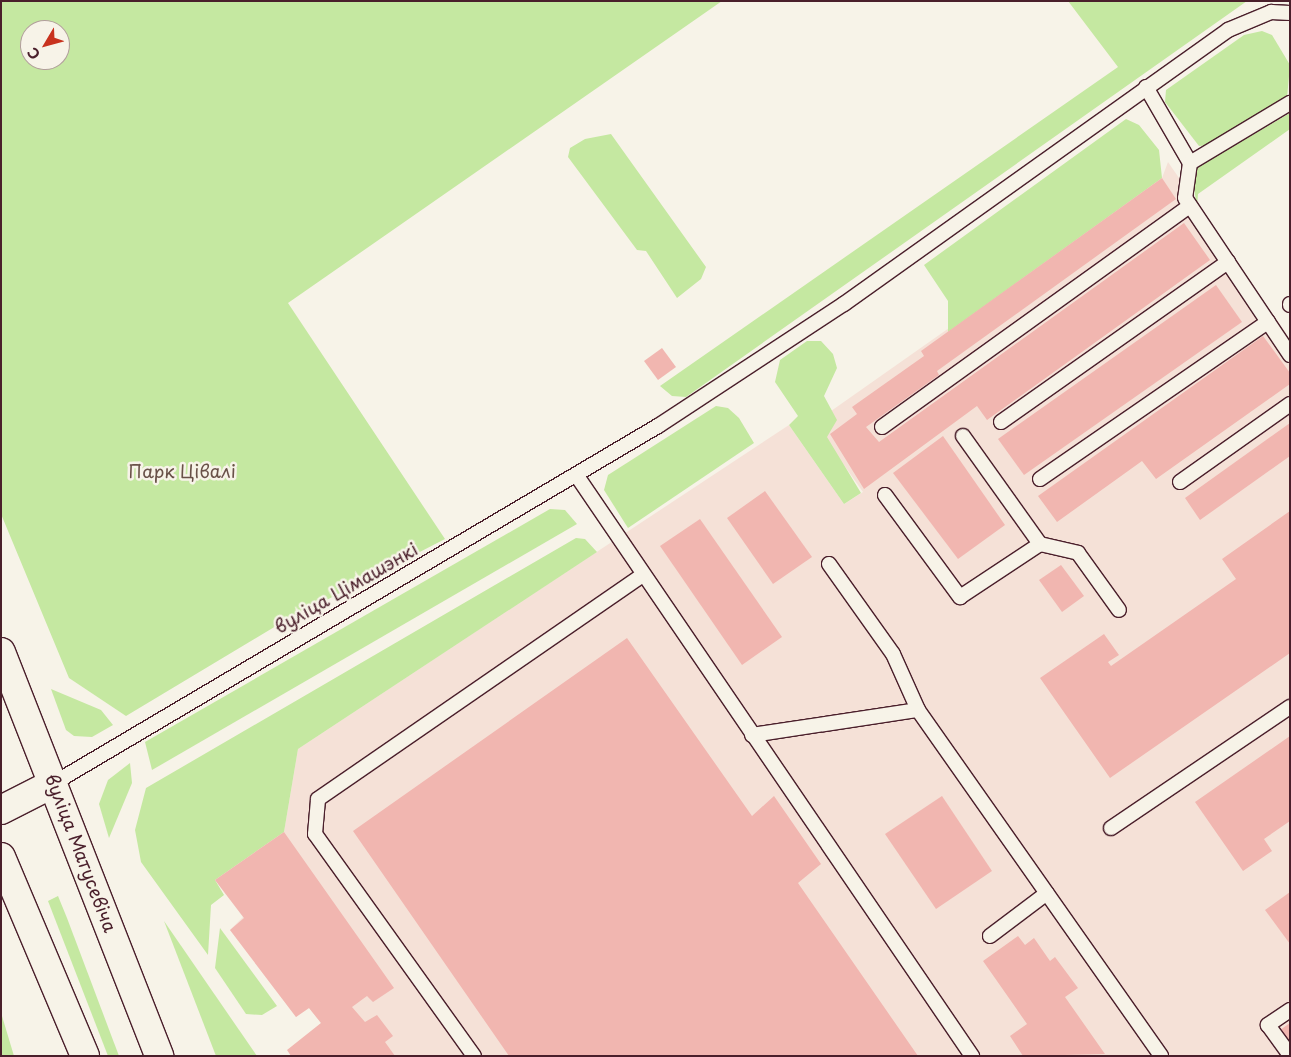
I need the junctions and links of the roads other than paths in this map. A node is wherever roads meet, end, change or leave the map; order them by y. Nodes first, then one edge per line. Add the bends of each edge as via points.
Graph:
1 (1290, 13) edge
2 (1146, 87) junction
3 (1290, 103) edge
4 (1190, 162) junction
5 (1190, 206) junction
6 (1228, 262) junction
7 (1268, 322) junction
8 (1290, 355) edge
9 (1290, 404) edge
10 (1001, 422) dead end
11 (882, 427) dead end
12 (963, 436) dead end
13 (577, 476) junction
14 (1040, 479) dead end
15 (1180, 482) dead end
16 (885, 495) dead end
17 (1040, 544) junction
18 (829, 564) dead end
19 (643, 575) junction
20 (1119, 610) dead end
21 (1, 652) edge
22 (1290, 707) edge
23 (918, 710) junction
24 (752, 735) junction
25 (54, 783) junction
26 (1, 810) edge
27 (1111, 828) dead end
28 (1, 857) edge
29 (1047, 893) junction
30 (990, 936) dead end
31 (1290, 1010) edge
32 (1290, 1055) edge
33 (85, 1056) edge
34 (159, 1056) edge
35 (474, 1056) edge
36 (972, 1056) edge
37 (1161, 1056) edge

1 - 2 lane, вуліца Цімашэнкі via 1271,12 1228,30
2 - 4 lane
2 - 13 lane, вуліца Цімашэнкі via 844,304
3 - 4 lane
4 - 5 lane via 1185,198
5 - 6 lane
5 - 11 lane
6 - 7 lane
6 - 10 lane
7 - 8 lane
7 - 14 lane
9 - 15 lane
12 - 17 lane
13 - 19 lane
13 - 25 lane, вуліца Цімашэнкі
16 - 17 lane via 960,597
17 - 20 lane via 1078,553
18 - 23 lane via 892,654
19 - 24 lane
19 - 35 lane via 318,799 315,834
21 - 25 main road, вуліца Матусевіча
22 - 27 lane
23 - 24 lane
23 - 29 lane
24 - 36 lane
25 - 26 main road
25 - 34 main road, вуліца Матусевіча
28 - 33 main road
29 - 30 lane
29 - 37 lane
31 - 32 lane via 1268,1025

